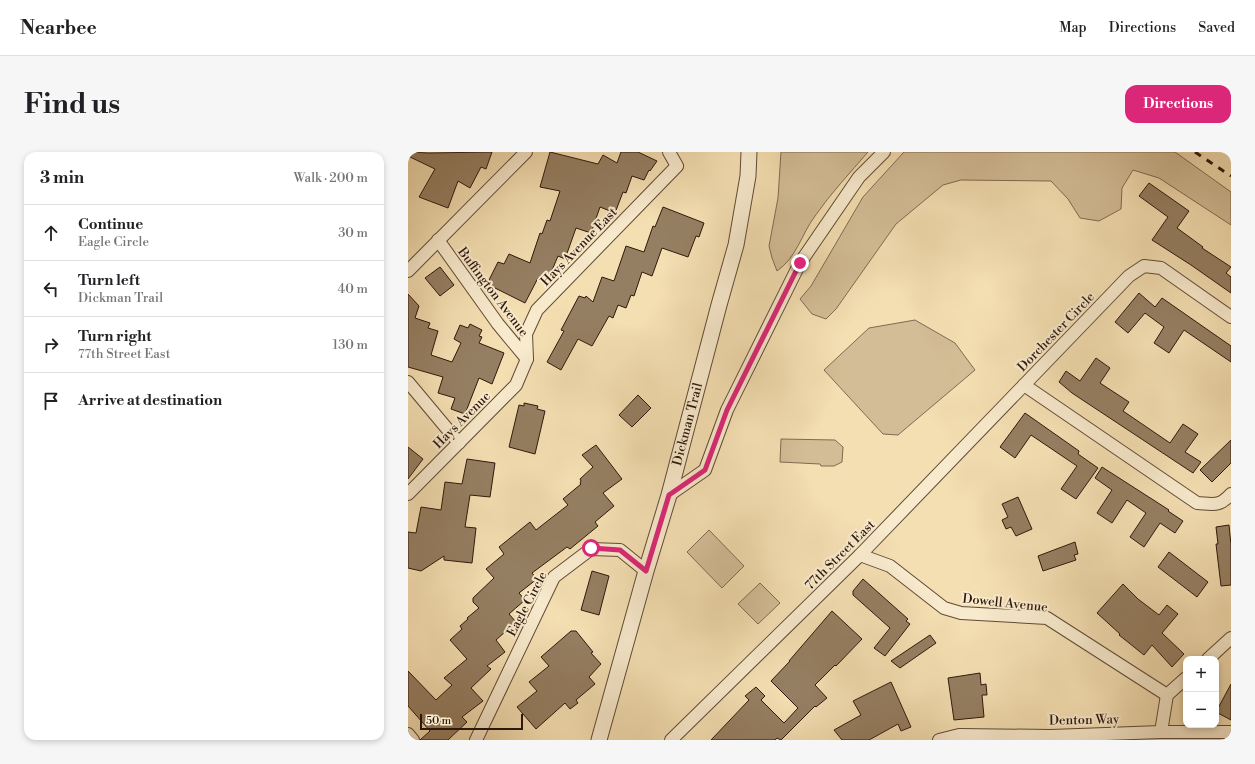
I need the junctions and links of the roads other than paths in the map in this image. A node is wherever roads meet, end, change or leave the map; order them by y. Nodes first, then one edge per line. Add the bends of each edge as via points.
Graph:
1 (526, 152) edge
2 (669, 152) edge
3 (749, 152) edge
4 (884, 152) edge
5 (438, 240) junction
6 (408, 271) edge
7 (1231, 317) edge
8 (527, 359) junction
9 (408, 382) edge
10 (1024, 386) junction
11 (459, 443) junction
12 (408, 494) edge
13 (1231, 494) edge
14 (669, 495) junction
15 (860, 555) junction
16 (646, 571) junction
17 (1231, 638) edge
18 (1211, 656) edge
19 (1183, 681) edge
20 (1167, 696) junction
21 (1161, 732) junction
22 (1231, 732) edge
23 (408, 734) edge
24 (413, 740) edge
25 (476, 740) edge
26 (599, 740) edge
27 (671, 740) edge
28 (939, 740) edge

1 - 5 street
2 - 8 street, Hays Avenue East via 677,166 537,310 526,334
3 - 14 street, Dickman Trail via 748,176 736,245
4 - 14 street via 860,177 800,263 727,410 705,470
5 - 6 street
5 - 8 street, Buffington Avenue via 498,324
7 - 10 street, Dorchester Circle via 1160,268 1144,266 1129,276
8 - 11 street, Hays Avenue via 516,385
9 - 11 street
10 - 13 street, Dorchester Circle via 1197,503 1223,502
10 - 15 street, 77th Street East
11 - 12 street, Hays Avenue
14 - 16 street, Dickman Trail
15 - 20 street, Dowell Avenue via 890,566 944,608 962,613 1047,618
15 - 27 street, 77th Street East
16 - 25 street, Eagle Circle via 620,550 591,548 554,577
16 - 26 street, Dickman Trail
17 - 18 street
19 - 20 street
20 - 21 street
21 - 22 street, Denton Way
21 - 28 street, Denton Way via 1051,736 959,735
23 - 24 street

